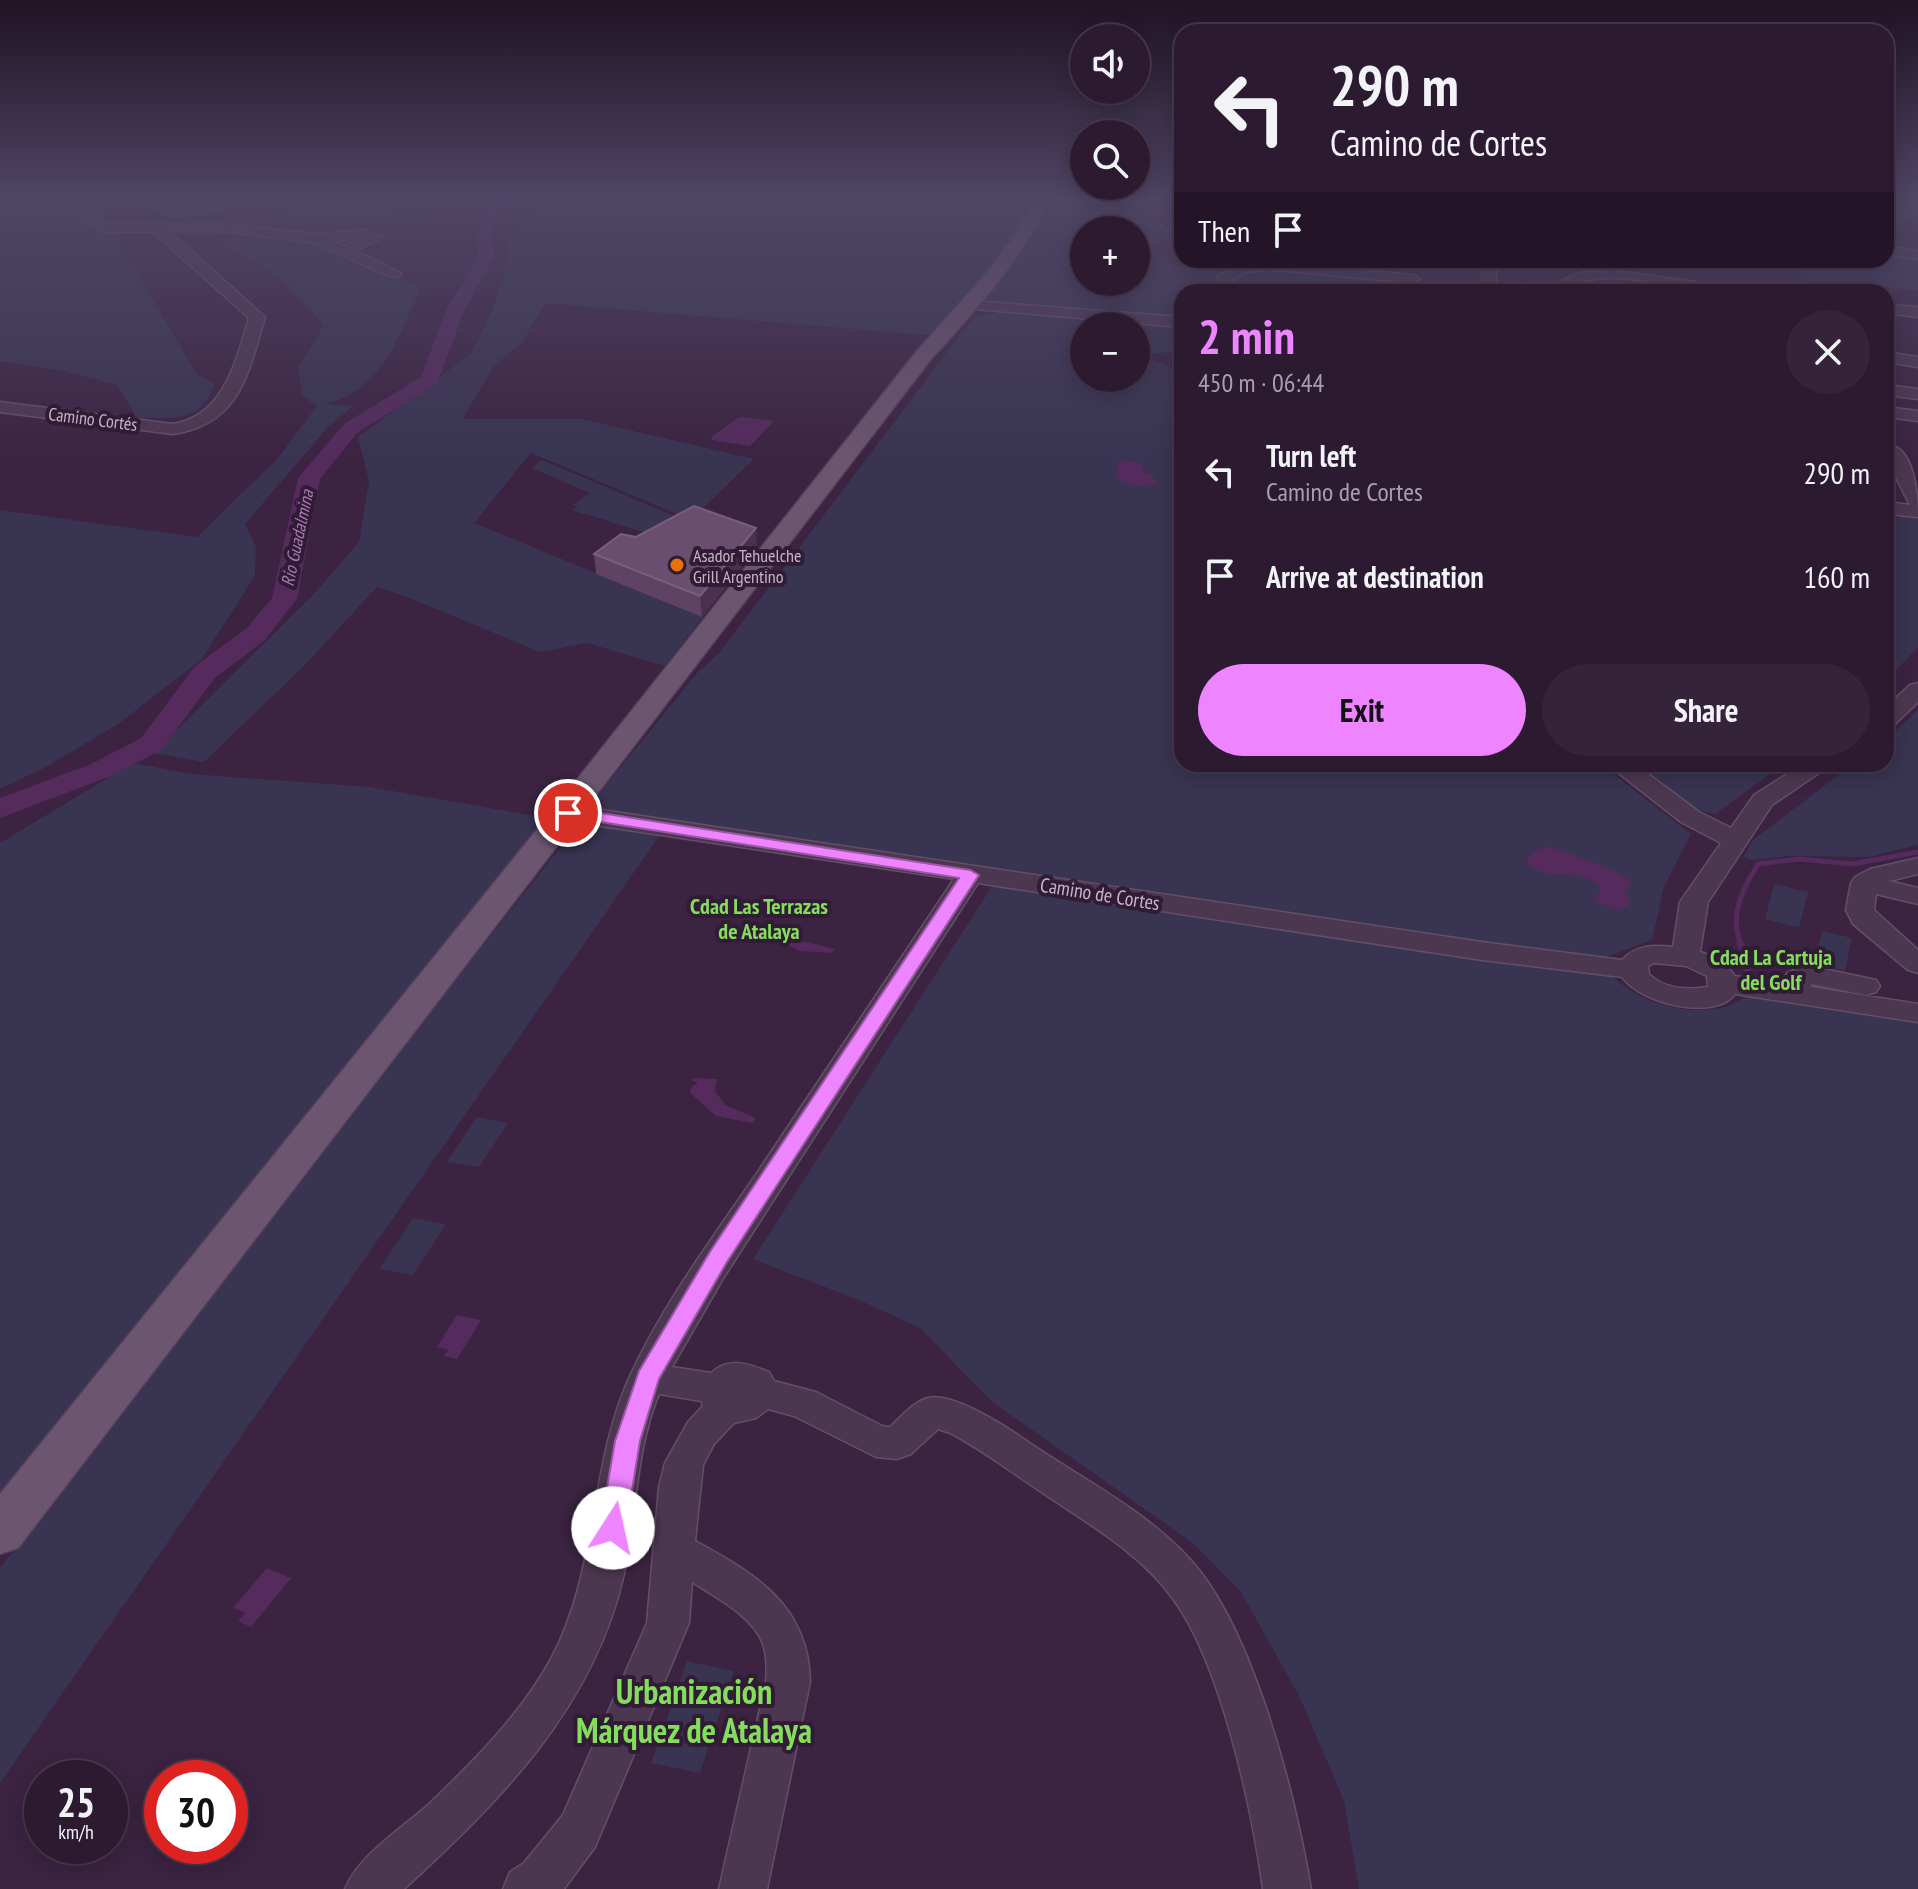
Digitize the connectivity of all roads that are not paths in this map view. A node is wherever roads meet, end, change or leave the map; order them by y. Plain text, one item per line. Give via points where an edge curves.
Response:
1 (222, 286) edge
2 (984, 286) edge
3 (970, 305) junction
4 (1894, 310) edge
5 (1918, 312) edge
6 (1174, 321) edge
7 (1894, 358) edge
8 (1918, 362) edge
9 (1894, 391) edge
10 (1918, 394) edge
11 (0, 407) edge
12 (1894, 413) edge
13 (1918, 416) edge
14 (1894, 466) edge
15 (1902, 509) edge
16 (1918, 690) edge
17 (1894, 712) edge
18 (1630, 772) edge
19 (1807, 772) edge
20 (568, 813) junction
21 (1736, 841) junction
22 (1918, 866) edge
23 (970, 875) junction
24 (1866, 883) junction
25 (1918, 896) edge
26 (1685, 957) junction
27 (1918, 964) edge
28 (1633, 970) junction
29 (1725, 983) junction
30 (1797, 989) junction
31 (1918, 994) edge
32 (1918, 1013) edge
33 (647, 1378) junction
34 (734, 1396) junction
35 (0, 1532) edge
36 (675, 1551) junction
37 (369, 1889) edge
38 (527, 1889) edge
39 (743, 1889) edge
40 (1287, 1889) edge

1 - 11 street, Camino Cortés via 257,317 233,389 221,405 187,428
2 - 3 main road
3 - 6 street
3 - 20 main road via 924,355
4 - 5 street
7 - 8 street
9 - 10 street
12 - 13 street
14 - 15 street
16 - 17 street
18 - 21 street via 1690,817
19 - 21 street via 1763,800
20 - 23 street, Camino de Cortes
20 - 35 main road
21 - 26 street via 1694,902
22 - 24 street
23 - 28 street, Camino de Cortes
23 - 33 street via 719,1256
24 - 25 street
24 - 27 street via 1863,918
26 - 28 street via 1640,957
26 - 29 street via 1721,973
28 - 29 street via 1653,990 1693,999 1711,998
29 - 30 street
30 - 31 street via 1800,976 1811,974
30 - 32 street
33 - 34 street
33 - 37 street via 628,1441 594,1611 562,1682 488,1780
34 - 36 street via 701,1433 684,1463
34 - 40 street via 803,1403 876,1441 897,1443 932,1412 945,1415 1000,1444 1138,1535 1186,1582 1210,1619 1279,1832
36 - 38 street via 668,1623 579,1831 541,1880
36 - 39 street via 746,1597 777,1626 787,1652 788,1682

